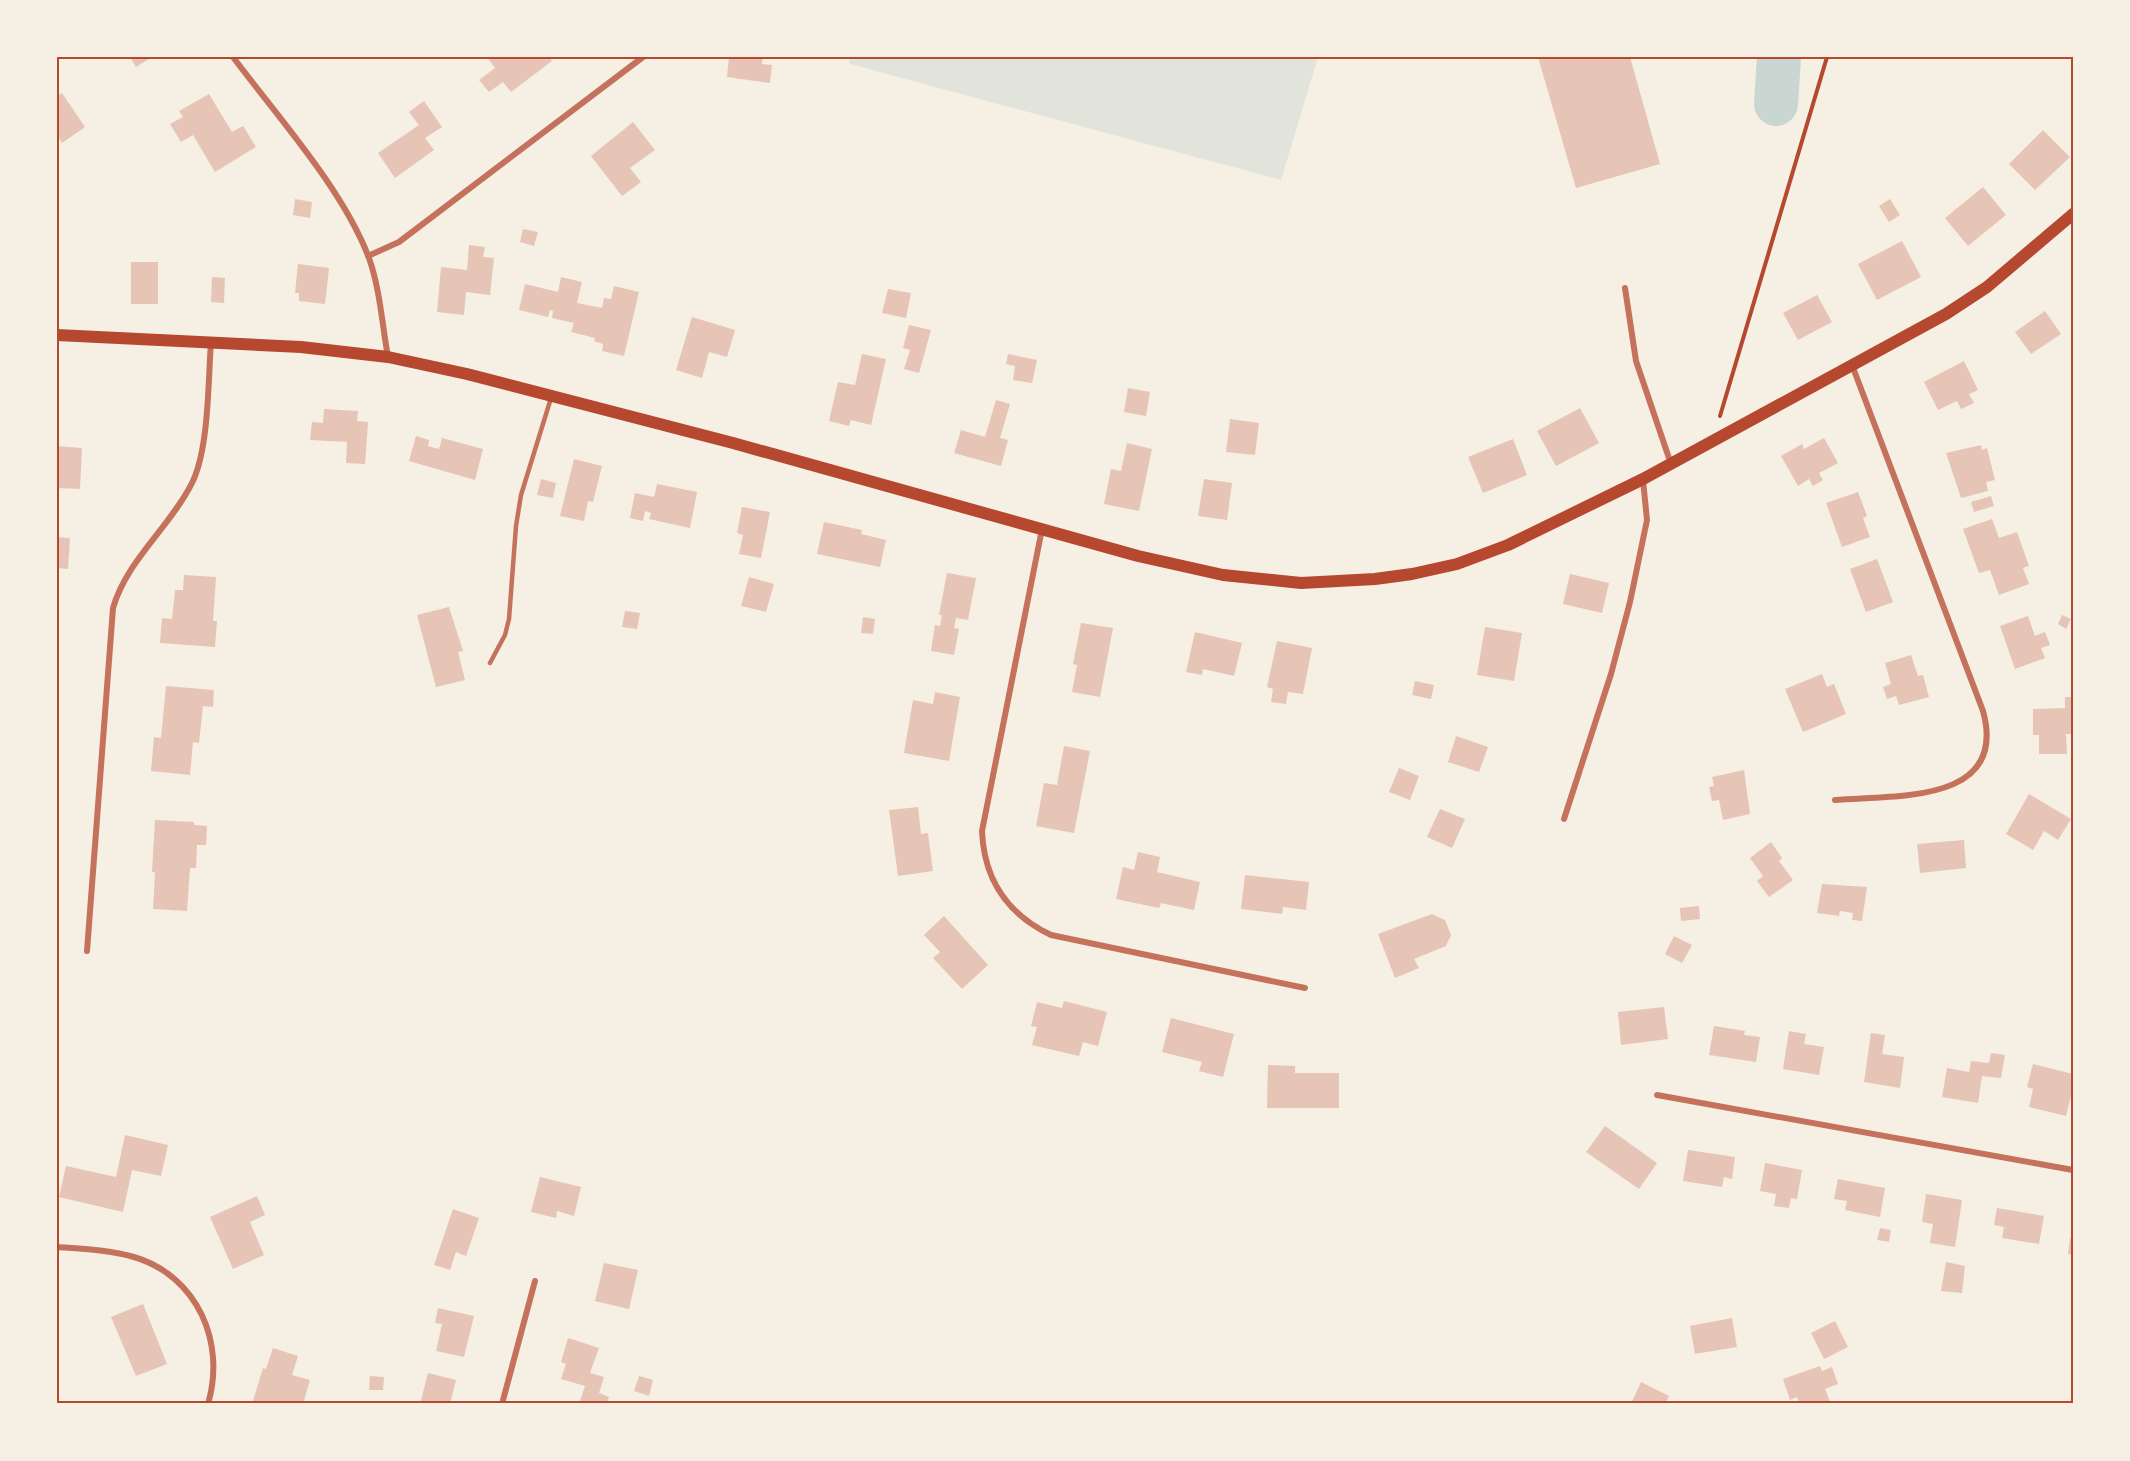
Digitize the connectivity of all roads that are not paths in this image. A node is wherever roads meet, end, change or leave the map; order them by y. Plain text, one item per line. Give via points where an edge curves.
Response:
1 (233, 57) edge
2 (643, 57) edge
3 (2073, 214) edge
4 (368, 256) junction
5 (1625, 288) dead end
6 (57, 335) edge
7 (211, 342) junction
8 (388, 357) junction
9 (1852, 366) junction
10 (552, 395) junction
11 (1671, 464) junction
12 (1643, 479) junction
13 (1042, 528) junction
14 (490, 663) dead end
15 (1835, 800) dead end
16 (1564, 819) dead end
17 (87, 951) dead end
18 (1305, 988) dead end
19 (1657, 1095) dead end
20 (2073, 1170) edge
21 (57, 1247) edge
22 (535, 1281) dead end
23 (208, 1404) edge
24 (502, 1404) edge

1 - 4 street via 328,185
2 - 4 street via 399,242
3 - 9 main road via 1978,292
4 - 8 street
5 - 11 street via 1636,361
6 - 7 main road
7 - 8 main road
7 - 17 street via 201,455 195,477 125,579 113,608
8 - 10 main road
9 - 11 main road
9 - 15 street via 1983,711 1986,739 1982,757 1971,772 1948,788 1930,793
10 - 13 main road
10 - 14 lane via 521,495 509,619
11 - 12 main road
12 - 13 main road via 1543,529 1466,561 1412,574 1332,583 1274,582 1223,575
12 - 16 street via 1647,519 1630,602 1605,697
13 - 18 street via 982,831 986,864 1000,894 1022,919 1051,935
19 - 20 street
21 - 23 street via 136,1257 179,1283 199,1307 211,1336 215,1373
22 - 24 street

